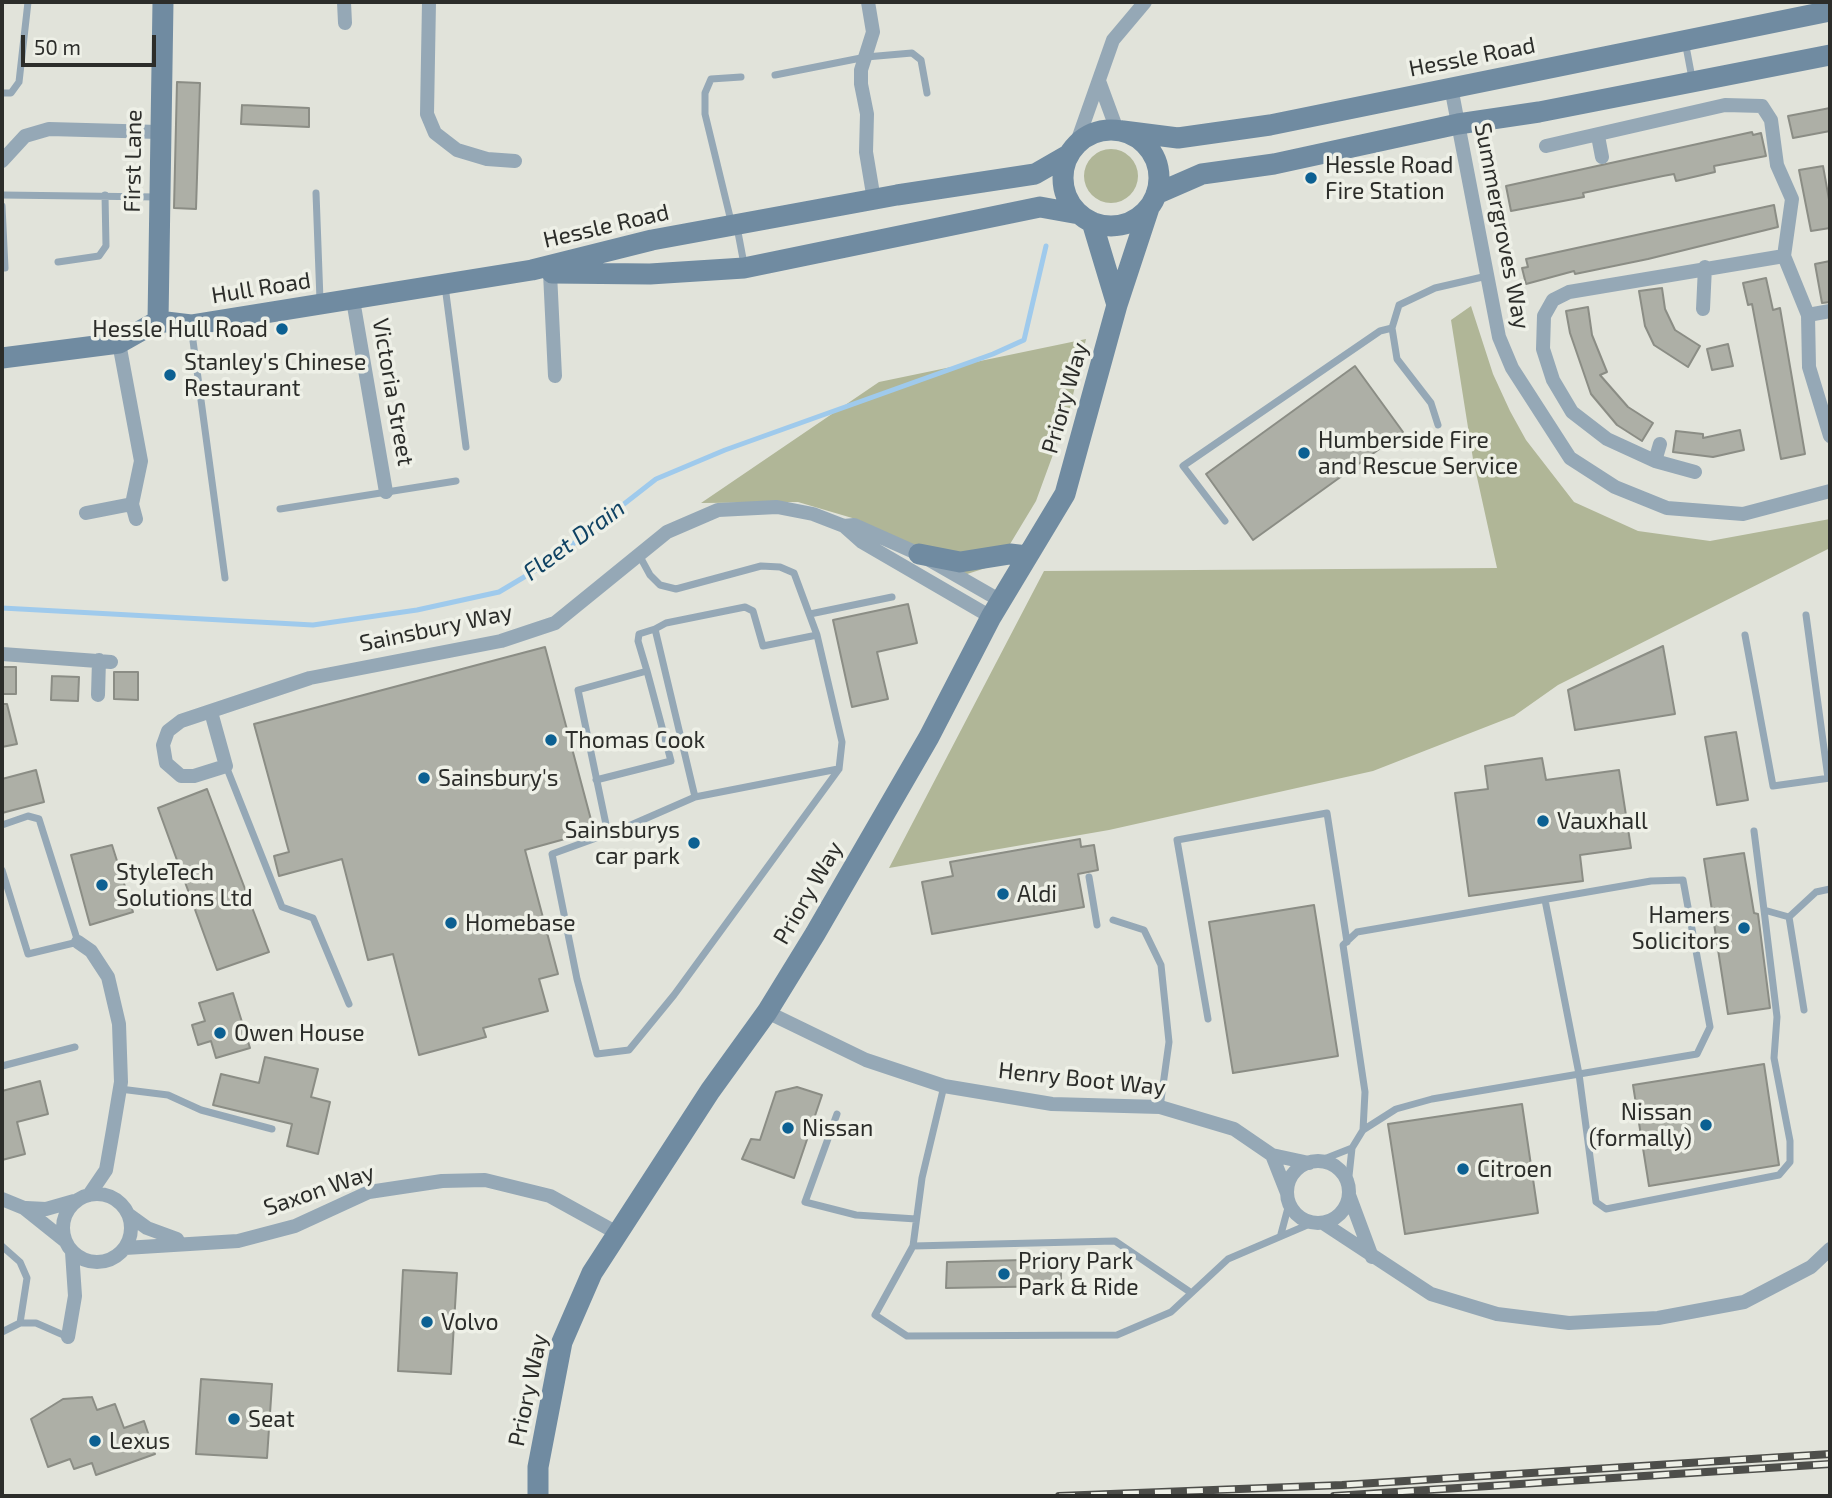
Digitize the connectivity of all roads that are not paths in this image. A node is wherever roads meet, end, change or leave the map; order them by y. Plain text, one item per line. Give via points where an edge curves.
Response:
1 (27, 2) edge
2 (163, 2) edge
3 (344, 2) edge
4 (429, 2) edge
5 (868, 2) edge
6 (1145, 2) edge
7 (1830, 11) edge
8 (345, 23) dead end
9 (1685, 41) junction
10 (1830, 55) edge
11 (866, 57) junction
12 (775, 75) dead end
13 (741, 77) dead end
14 (1099, 81) junction
15 (1693, 82) junction
16 (1451, 87) junction
17 (2, 93) edge
18 (927, 93) dead end
19 (1458, 124) junction
20 (1120, 130) junction
21 (159, 132) junction
22 (1598, 136) junction
23 (1546, 146) dead end
24 (1073, 149) junction
25 (1601, 158) dead end
26 (2, 161) edge
27 (515, 161) dead end
28 (316, 193) dead end
29 (2, 195) edge
30 (105, 195) junction
31 (159, 197) junction
32 (874, 200) junction
33 (1152, 201) junction
34 (2, 206) edge
35 (1085, 218) junction
36 (735, 225) junction
37 (1784, 256) junction
38 (58, 262) dead end
39 (1705, 267) junction
40 (2, 268) edge
41 (744, 268) junction
42 (541, 272) junction
43 (1487, 276) junction
44 (444, 285) junction
45 (354, 300) junction
46 (1117, 305) junction
47 (320, 306) junction
48 (1703, 309) dead end
49 (1830, 311) edge
50 (1808, 315) junction
51 (158, 321) junction
52 (191, 326) junction
53 (1392, 328) junction
54 (119, 343) junction
55 (2, 358) edge
56 (555, 376) dead end
57 (1438, 425) dead end
58 (1830, 436) edge
59 (1660, 444) dead end
60 (466, 447) dead end
61 (1655, 461) junction
62 (1695, 472) dead end
63 (456, 481) dead end
64 (1830, 491) edge
65 (386, 492) junction
66 (132, 504) junction
67 (280, 509) dead end
68 (86, 513) dead end
69 (136, 519) dead end
70 (1225, 521) dead end
71 (844, 526) junction
72 (638, 553) junction
73 (919, 554) junction
74 (1027, 556) junction
75 (225, 578) dead end
76 (892, 597) dead end
77 (996, 609) junction
78 (810, 614) junction
79 (1806, 615) dead end
80 (655, 629) junction
81 (817, 635) junction
82 (1745, 635) dead end
83 (2, 654) edge
84 (647, 671) junction
85 (98, 695) dead end
86 (211, 712) junction
87 (226, 766) junction
88 (839, 769) junction
89 (1829, 778) edge
90 (596, 780) junction
91 (695, 797) junction
92 (2, 825) edge
93 (1754, 831) dead end
94 (608, 834) junction
95 (2, 870) edge
96 (1089, 877) dead end
97 (1830, 889) edge
98 (1545, 900) junction
99 (1764, 910) junction
100 (1789, 917) junction
101 (1113, 920) dead end
102 (1097, 925) dead end
103 (78, 942) junction
104 (1347, 942) junction
105 (349, 1004) dead end
106 (1804, 1010) dead end
107 (767, 1012) junction
108 (1208, 1019) dead end
109 (75, 1047) dead end
110 (2, 1066) edge
111 (1579, 1074) junction
112 (944, 1086) junction
113 (120, 1090) junction
114 (1160, 1107) junction
115 (837, 1114) dead end
116 (272, 1129) dead end
117 (1363, 1130) junction
118 (1352, 1148) junction
119 (1272, 1155) junction
120 (1314, 1162) junction
121 (106, 1170) junction
122 (1349, 1190) junction
123 (83, 1197) junction
124 (114, 1198) junction
125 (2, 1199) edge
126 (1288, 1199) junction
127 (24, 1208) junction
128 (129, 1215) junction
129 (916, 1219) junction
130 (1317, 1223) junction
131 (617, 1233) junction
132 (1281, 1234) junction
133 (192, 1243) junction
134 (2, 1246) edge
135 (69, 1246) junction
136 (913, 1246) junction
137 (125, 1248) junction
138 (1830, 1249) edge
139 (1372, 1257) junction
140 (97, 1263) junction
141 (1189, 1292) junction
142 (75, 1296) junction
143 (20, 1322) junction
144 (2, 1332) edge
145 (68, 1337) joint
146 (538, 1496) edge

1 - 17 lane via 19,82 11,93
2 - 21 street, First Lane
3 - 8 street
4 - 27 street via 427,114 435,134 457,150
5 - 11 street via 873,32
6 - 14 street via 1113,40
7 - 9 street, Hessle Road
9 - 15 lane
9 - 16 street, Hessle Road
10 - 15 street
11 - 12 lane
11 - 18 lane via 912,53 922,60
11 - 32 street via 861,84
13 - 36 lane via 711,79 705,93 705,114
14 - 20 street
14 - 24 street
15 - 19 street
16 - 19 street, Summergroves Way
16 - 20 street, Hessle Road via 1270,125 1178,138
19 - 33 street via 1274,164 1202,174
19 - 43 street, Summergroves Way
20 - 24 street via 1102,130
20 - 33 street via 1138,138 1157,163 1159,178
21 - 26 street via 49,129 25,136
21 - 31 street, First Lane
22 - 23 street
22 - 25 street
22 - 37 street via 1725,105 1762,106 1771,120 1777,165 1792,199
24 - 32 street, Hessle Road via 1035,174
24 - 35 street via 1063,171 1063,186 1069,202
28 - 47 lane
29 - 30 lane
30 - 31 lane
30 - 38 lane via 106,246 99,256
31 - 51 street, First Lane
32 - 36 street, Hessle Road
33 - 35 street via 1137,218 1123,224 1107,226
33 - 46 street, Priory Way
34 - 40 lane
35 - 41 street, Hessle Road via 1040,207
35 - 46 street
36 - 41 lane
36 - 42 street, Hessle Road via 652,240
37 - 39 street
37 - 50 street
39 - 48 street
39 - 61 street via 1569,292 1553,300 1542,322 1543,349 1553,380 1572,412 1607,439
41 - 42 street, Hessle Road via 650,274
42 - 44 street, Hull Road
42 - 56 street
43 - 53 lane via 1436,288 1399,305
43 - 64 street, Summergroves Way via 1499,337 1512,368 1570,458 1615,487 1667,508 1743,514
44 - 45 street, Hull Road
44 - 60 lane
45 - 47 street, Hull Road
45 - 65 street, Victoria Street
46 - 74 street, Priory Way via 1065,494
47 - 52 street, Hull Road
49 - 50 street
50 - 58 street via 1809,366
51 - 52 street, Hull Road
51 - 54 street
52 - 75 lane
53 - 57 lane via 1396,359 1431,403
53 - 70 lane via 1380,331 1183,466
54 - 55 street
54 - 66 street via 141,461
59 - 61 street
61 - 62 street
63 - 65 lane
65 - 67 lane
66 - 68 street
66 - 69 street
71 - 72 street, Sainsbury Way via 813,514 777,508 718,510 667,531
71 - 73 street, Sainsbury Way via 860,527
71 - 77 street, Sainsbury Way via 862,542
72 - 78 lane via 660,585 676,589 761,566 780,567 794,573
72 - 86 street, Sainsbury Way via 555,623 500,641 310,678
73 - 74 street via 960,562 1010,554
73 - 77 street, Sainsbury Way
74 - 77 street, Priory Way
76 - 78 lane
77 - 107 street, Priory Way via 929,737
78 - 81 lane
79 - 89 lane
80 - 81 lane via 745,607 754,611 763,646
80 - 84 lane via 639,634
80 - 91 lane
81 - 88 lane via 842,742
82 - 89 lane via 1773,786
83 - 85 street via 105,661
84 - 90 lane via 578,690
84 - 90 lane via 671,761
86 - 87 street
86 - 87 street via 174,725 165,737 164,757 181,776
87 - 105 lane via 282,907 313,918
88 - 91 lane
88 - 94 lane via 629,1050 597,1054 552,854
90 - 94 lane
91 - 94 lane
92 - 103 lane via 28,816 38,819
93 - 99 lane
95 - 103 lane via 28,954
96 - 102 lane
97 - 100 lane via 1815,891
98 - 104 lane via 1357,932
98 - 111 lane
98 - 111 lane via 1651,881 1683,880 1691,919 1710,1027 1697,1054
99 - 100 lane
99 - 111 lane via 1777,1017 1774,1058 1792,1153 1785,1170 1779,1175 1601,1208 1591,1174
100 - 106 lane
101 - 114 lane via 1144,930 1161,965 1169,1042
103 - 113 street via 91,951 108,977 119,1024
104 - 108 lane via 1327,813 1177,840
104 - 117 lane via 1343,945 1365,1092
107 - 112 street, Henry Boot Way via 866,1060
107 - 131 street, Priory Way
109 - 110 lane
111 - 117 lane via 1432,1099 1396,1109
112 - 114 street, Henry Boot Way via 1052,1104
112 - 129 lane
113 - 116 lane via 168,1095 201,1111
113 - 121 street
114 - 119 street, Henry Boot Way via 1234,1129
115 - 129 lane via 805,1202 856,1215
117 - 118 lane
118 - 120 lane
118 - 122 lane
119 - 120 street
119 - 126 street
120 - 122 street via 1338,1168
120 - 126 street via 1293,1174
121 - 123 street
121 - 124 street
122 - 130 street via 1341,1214
122 - 139 street
123 - 124 street
123 - 127 street via 64,1206
123 - 135 street via 65,1216
124 - 128 street
125 - 127 street
126 - 130 street via 1303,1219
126 - 132 lane
127 - 135 street
128 - 133 street, Saxon Way via 147,1228
128 - 137 street via 131,1228
129 - 136 lane
130 - 132 lane
130 - 139 street
131 - 133 street, Saxon Way via 550,1196 485,1180 369,1192 295,1226 238,1241
131 - 146 street, Priory Way via 592,1273 562,1342 538,1467
132 - 141 lane via 1228,1259
133 - 137 street, Saxon Way
134 - 143 lane via 20,1262 27,1278
135 - 140 street via 83,1260
135 - 142 street
136 - 141 lane via 1115,1241
136 - 141 lane via 875,1315 907,1336 1117,1335 1171,1312
137 - 140 street via 109,1261
138 - 139 street via 1811,1267 1744,1302 1658,1318 1570,1323 1497,1314 1431,1294
140 - 142 street via 85,1272
142 - 145 street
143 - 144 lane
143 - 145 lane via 36,1323

